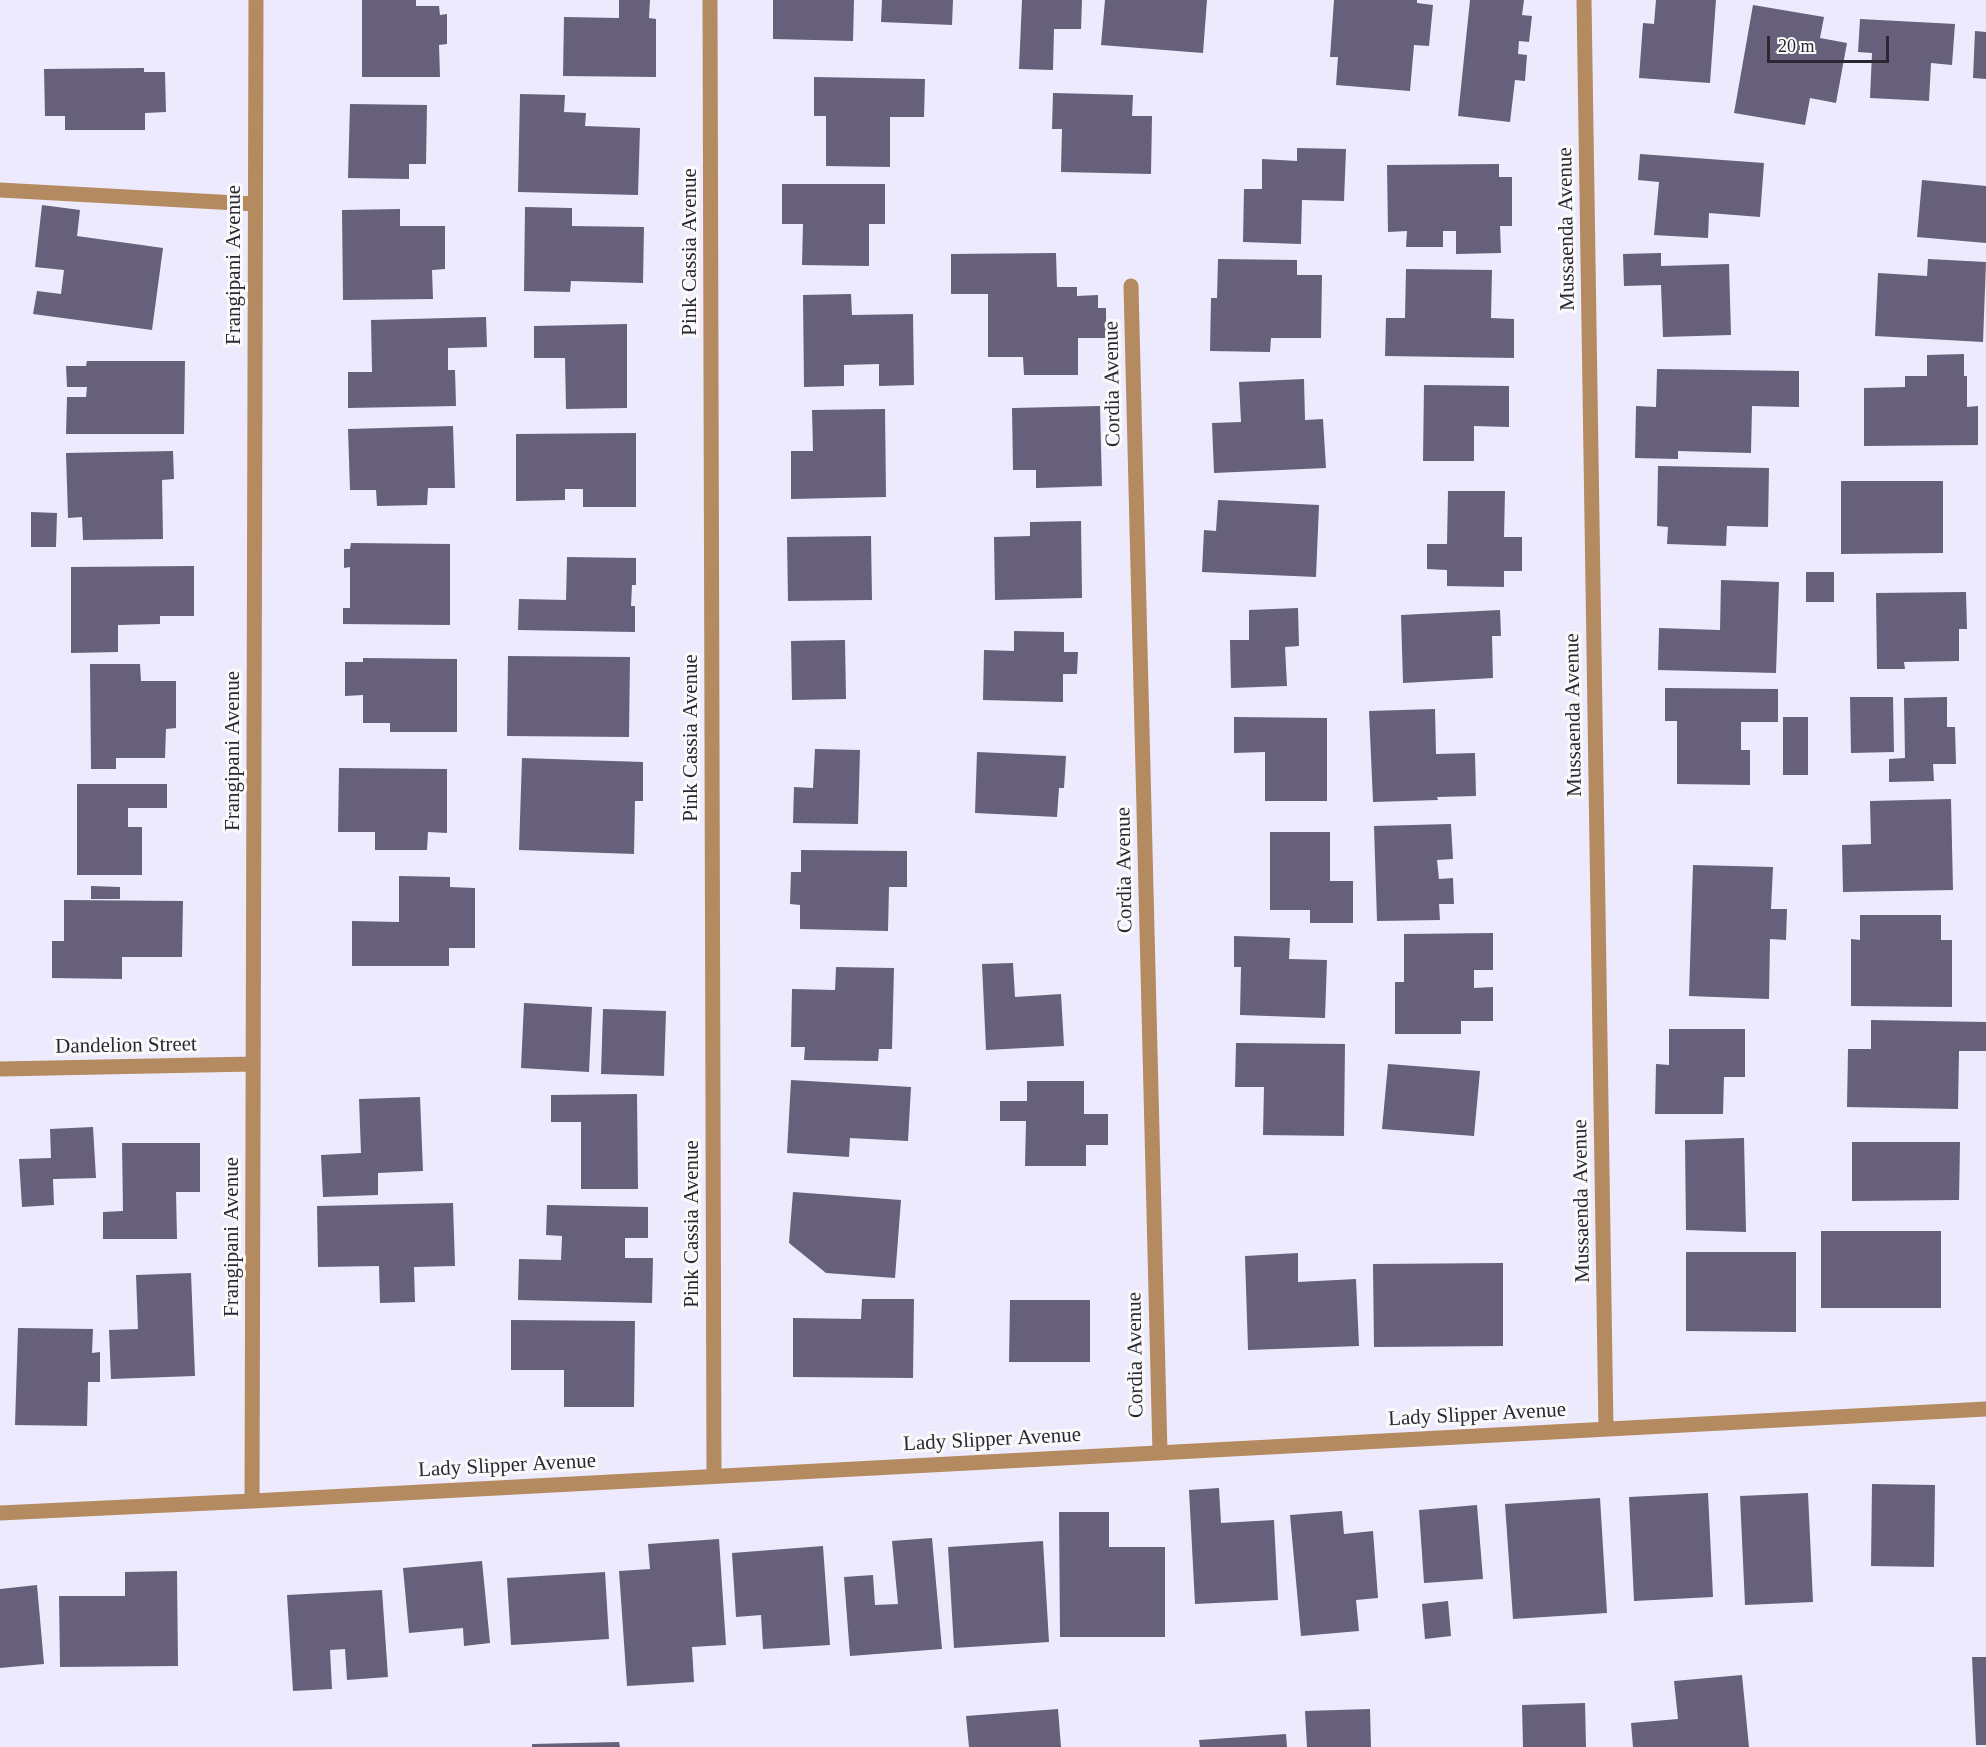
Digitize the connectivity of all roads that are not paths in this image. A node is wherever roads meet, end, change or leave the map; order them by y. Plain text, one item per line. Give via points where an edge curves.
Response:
1 (256, 0) edge
2 (710, 0) edge
3 (1584, 0) edge
4 (0, 190) edge
5 (255, 204) junction
6 (1131, 285) dead end
7 (253, 1065) junction
8 (0, 1069) edge
9 (1986, 1409) edge
10 (1606, 1429) junction
11 (1160, 1453) junction
12 (714, 1476) junction
13 (252, 1501) junction
14 (0, 1513) edge

1 - 5 street, Frangipani Avenue
2 - 12 street, Pink Cassia Avenue
3 - 10 street, Mussaenda Avenue
4 - 5 street
5 - 7 street, Frangipani Avenue
6 - 11 street, Cordia Avenue
7 - 8 street, Dandelion Street
7 - 13 street, Frangipani Avenue
9 - 10 street, Lady Slipper Avenue
10 - 11 street, Lady Slipper Avenue
11 - 12 street, Lady Slipper Avenue
12 - 13 street, Lady Slipper Avenue
13 - 14 street, Lady Slipper Avenue

